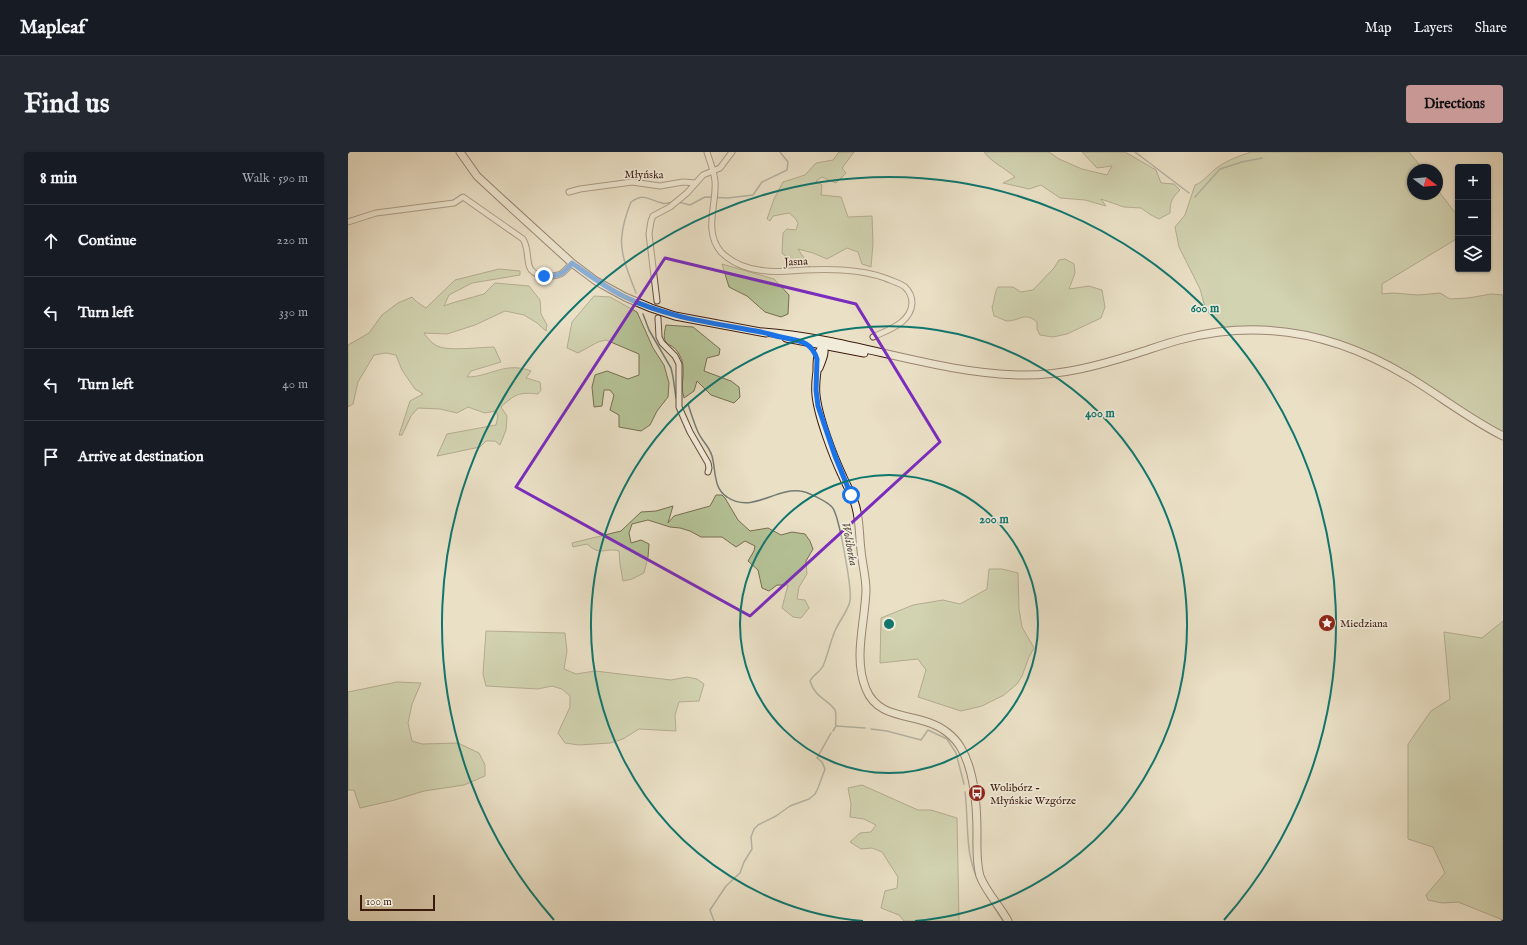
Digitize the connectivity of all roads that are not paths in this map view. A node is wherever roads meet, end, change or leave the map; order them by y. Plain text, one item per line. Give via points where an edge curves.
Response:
1 (460, 152) edge
2 (707, 152) edge
3 (732, 152) edge
4 (714, 171) junction
5 (695, 183) junction
6 (569, 192) dead end
7 (348, 222) edge
8 (572, 263) junction
9 (657, 301) dead end
10 (658, 318) dead end
11 (763, 332) junction
12 (873, 337) dead end
13 (816, 339) junction
14 (805, 342) junction
15 (832, 345) junction
16 (824, 350) junction
17 (817, 359) junction
18 (816, 378) junction
19 (1503, 436) edge
20 (708, 472) dead end
21 (1008, 921) edge

1 - 8 main road via 477,176
2 - 4 street, Jasna
3 - 4 street via 723,166
4 - 5 street via 703,175
4 - 12 street, Jasna via 712,226 716,243 721,251 736,263 768,272 852,271 880,276 905,287 910,294 912,308 898,325
5 - 6 street, Młyńska via 683,182 660,186 632,182
5 - 9 street via 673,204 653,216 650,224
7 - 8 street via 376,213 454,203 463,197 524,239 529,265 537,274 560,275
8 - 11 main road via 596,281 651,308 690,319
10 - 20 street via 659,337 679,364 679,407 708,463
11 - 13 main road
11 - 14 main road
13 - 15 main road
13 - 16 main road
14 - 16 main road
14 - 17 main road via 813,349
15 - 16 main road
15 - 19 main road via 874,355 986,373 1021,375 1049,374 1094,366 1208,333 1246,330 1286,331 1325,339 1370,356 1409,377
16 - 17 main road via 820,350
16 - 18 main road
17 - 18 main road
18 - 21 main road via 816,395 821,415 857,513 866,588 860,658 864,686 871,699 884,710 932,724 945,731 960,747 966,757 973,787 980,875

